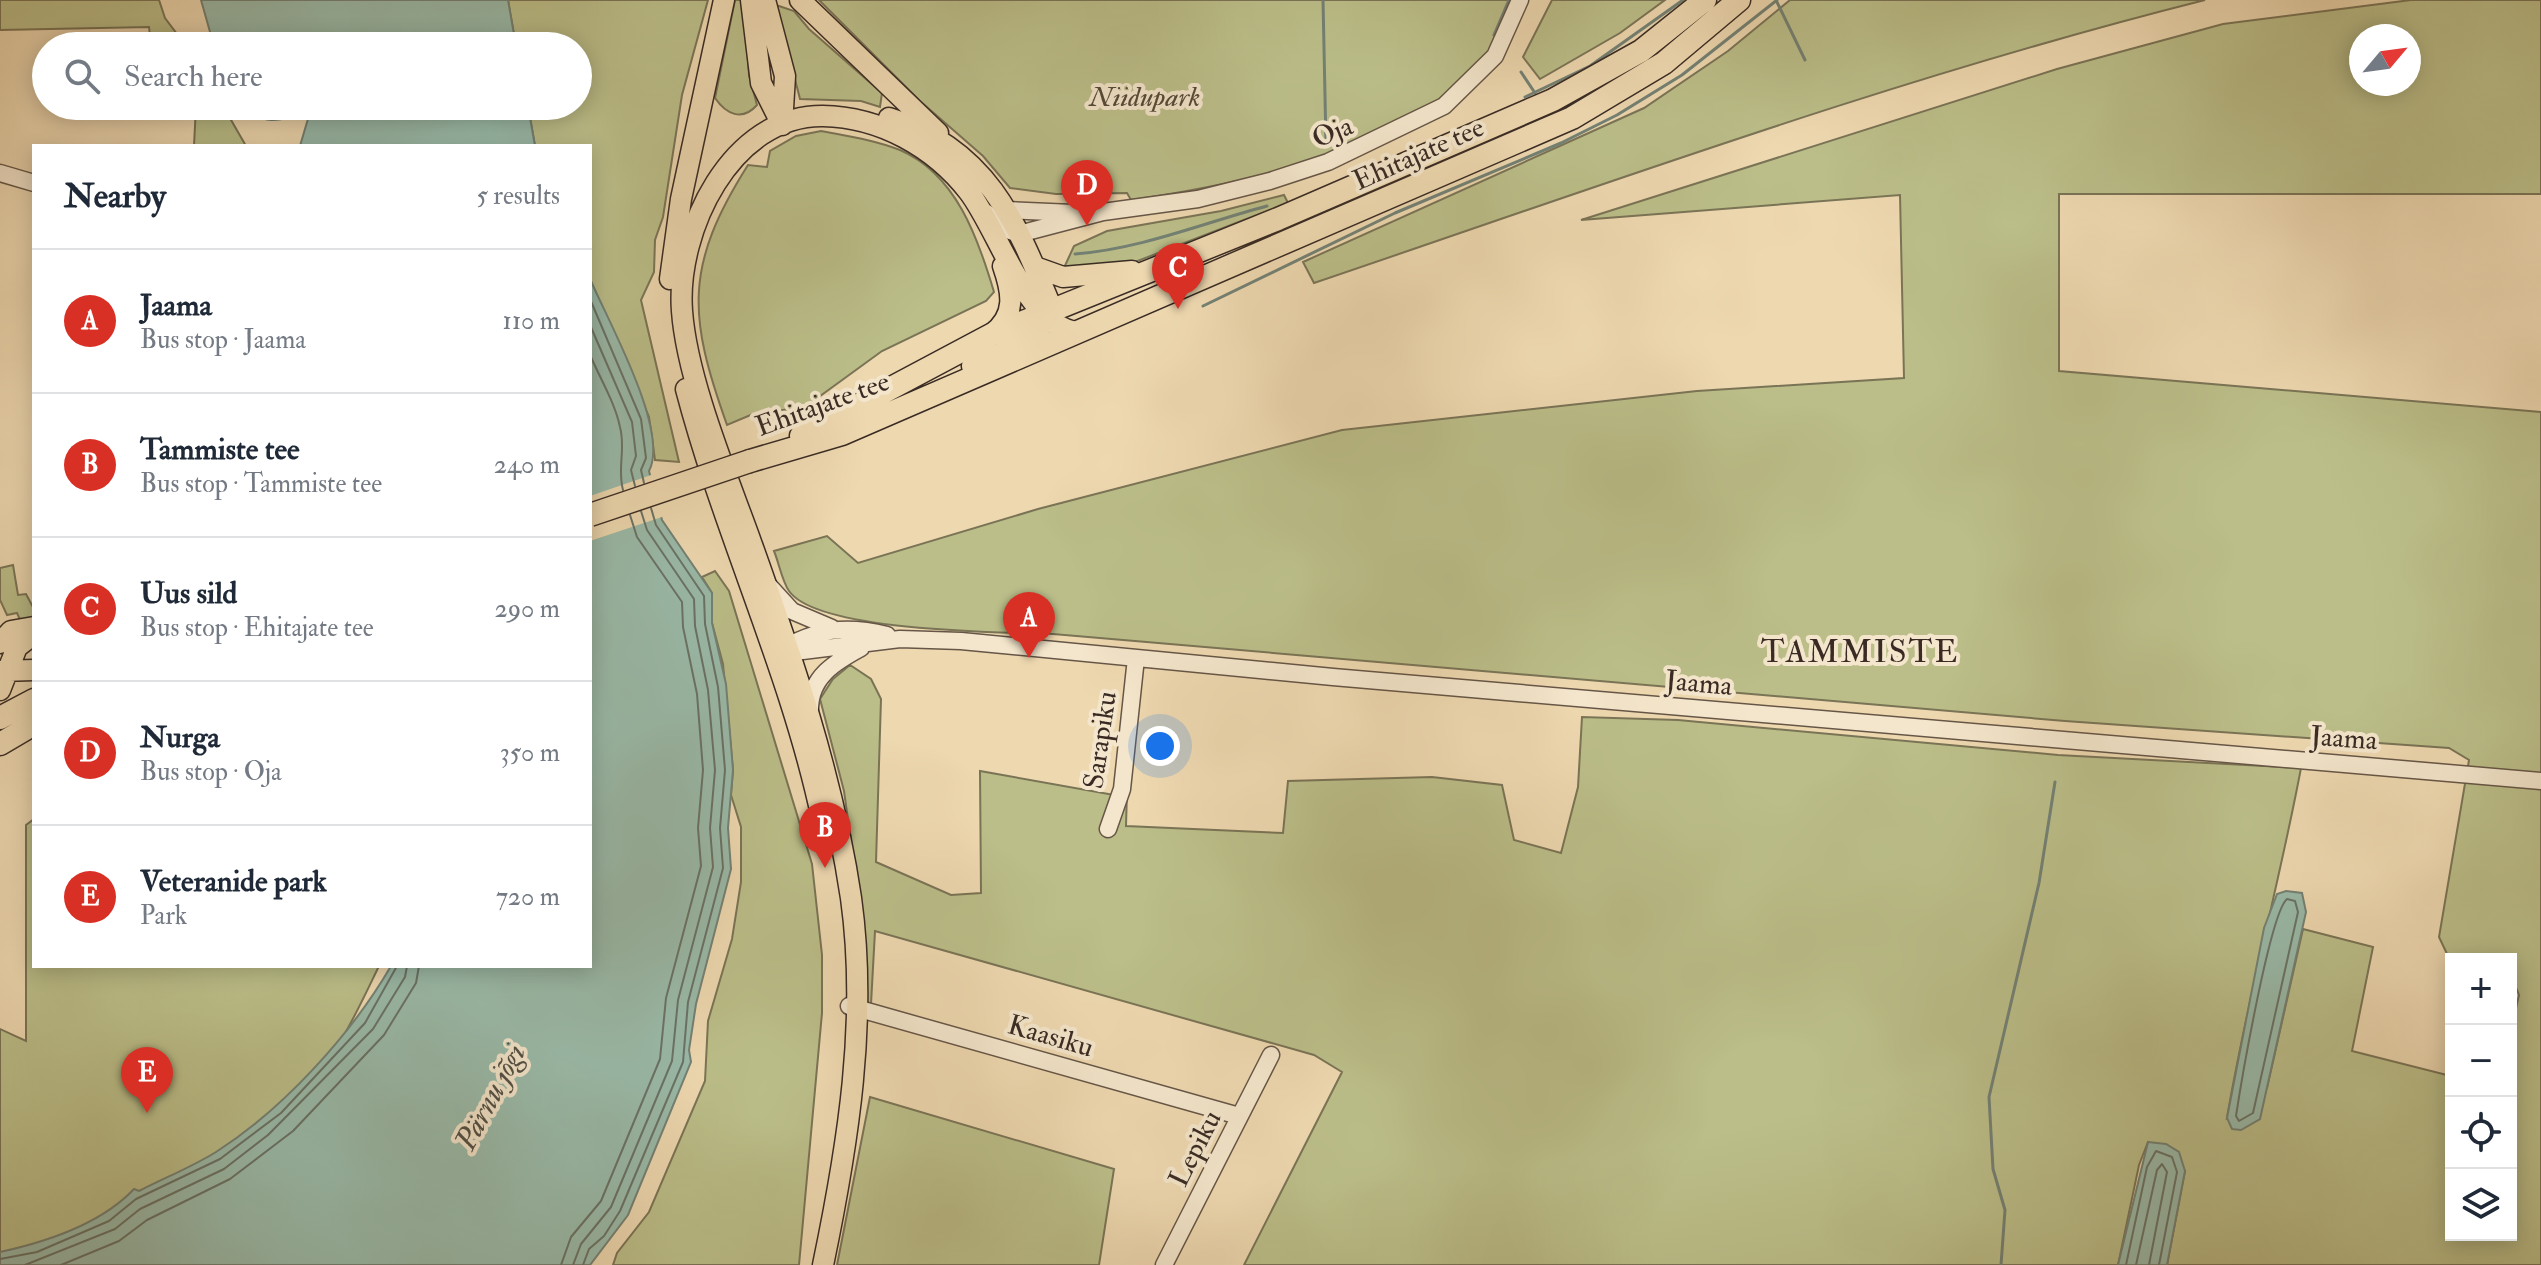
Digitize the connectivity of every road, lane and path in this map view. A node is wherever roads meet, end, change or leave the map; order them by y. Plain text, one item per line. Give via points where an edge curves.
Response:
1 (724, 0) edge
2 (787, 0) edge
3 (800, 0) edge
4 (1520, 0) edge
5 (1705, 0) edge
6 (1739, 0) edge
7 (764, 1) edge
8 (833, 35) junction
9 (781, 119) junction
10 (955, 148) junction
11 (0, 173) edge
12 (32, 182) edge
13 (977, 203) junction
14 (1006, 210) junction
15 (1103, 212) junction
16 (1278, 219) junction
17 (1019, 234) junction
18 (673, 255) junction
19 (1035, 267) junction
20 (1047, 314) junction
21 (1078, 332) junction
22 (991, 335) junction
23 (918, 399) junction
24 (750, 461) junction
25 (592, 514) edge
26 (765, 581) junction
27 (32, 627) edge
28 (834, 628) junction
29 (32, 636) edge
30 (900, 639) junction
31 (873, 642) junction
32 (0, 643) edge
33 (783, 651) junction
34 (1136, 658) junction
35 (32, 671) edge
36 (2, 679) edge
37 (32, 702) edge
38 (32, 723) edge
39 (810, 723) junction
40 (1, 725) edge
41 (2541, 781) edge
42 (1108, 829) dead end
43 (854, 1007) junction
44 (1271, 1055) dead end
45 (1239, 1116) junction
46 (824, 1256) edge
47 (1164, 1265) edge

1 - 18 main road
2 - 8 main road
3 - 8 main road
4 - 15 street, Oja via 1495,56 1475,79 1444,106 1394,133 1270,181 1198,199
5 - 16 highway, Ehitajate tee via 1641,51 1553,100
6 - 21 highway, Ehitajate tee via 1664,63 1572,118
7 - 9 main road via 785,76
7 - 9 main road via 753,22 761,83
8 - 10 main road
9 - 10 main road via 822,107 862,112 908,125
9 - 13 main road via 825,116 892,131 932,155
9 - 18 main road via 747,136 718,165 689,214
9 - 26 main road via 742,151 714,187 693,234 682,284 685,337
10 - 14 main road
11 - 12 street
13 - 17 street via 1004,229
13 - 20 main road
13 - 22 main road via 1012,304 1006,322
14 - 15 street, Oja
14 - 17 main road
15 - 17 street, Oja
16 - 19 main road via 1260,220 1115,275 1058,277
16 - 20 highway, Ehitajate tee
17 - 19 main road
18 - 33 main road via 670,307 707,466
19 - 20 main road
20 - 21 main road via 1063,331
20 - 22 highway, Ehitajate tee
20 - 23 main road via 1010,348 941,380
21 - 23 highway, Ehitajate tee
22 - 24 highway, Ehitajate tee
23 - 24 highway, Ehitajate tee via 842,434
24 - 25 highway, bridge
26 - 28 street, Jaama via 792,611
26 - 33 main road
27 - 32 main road via 11,631
28 - 30 street, Jaama
28 - 33 street
29 - 36 main road via 17,647
30 - 31 street, Jaama
30 - 34 street, Jaama
31 - 33 street, Jaama
31 - 39 street, Jaama via 824,672 811,693
33 - 39 main road
33 - 43 main road via 840,906
34 - 41 street, Jaama
34 - 42 street, Sarapiku via 1122,789
35 - 36 main road
36 - 40 main road
37 - 40 highway
38 - 40 highway
39 - 43 main road via 848,882
43 - 45 street, Kaasiku
43 - 46 main road
44 - 45 street, Lepiku
45 - 47 street, Lepiku

